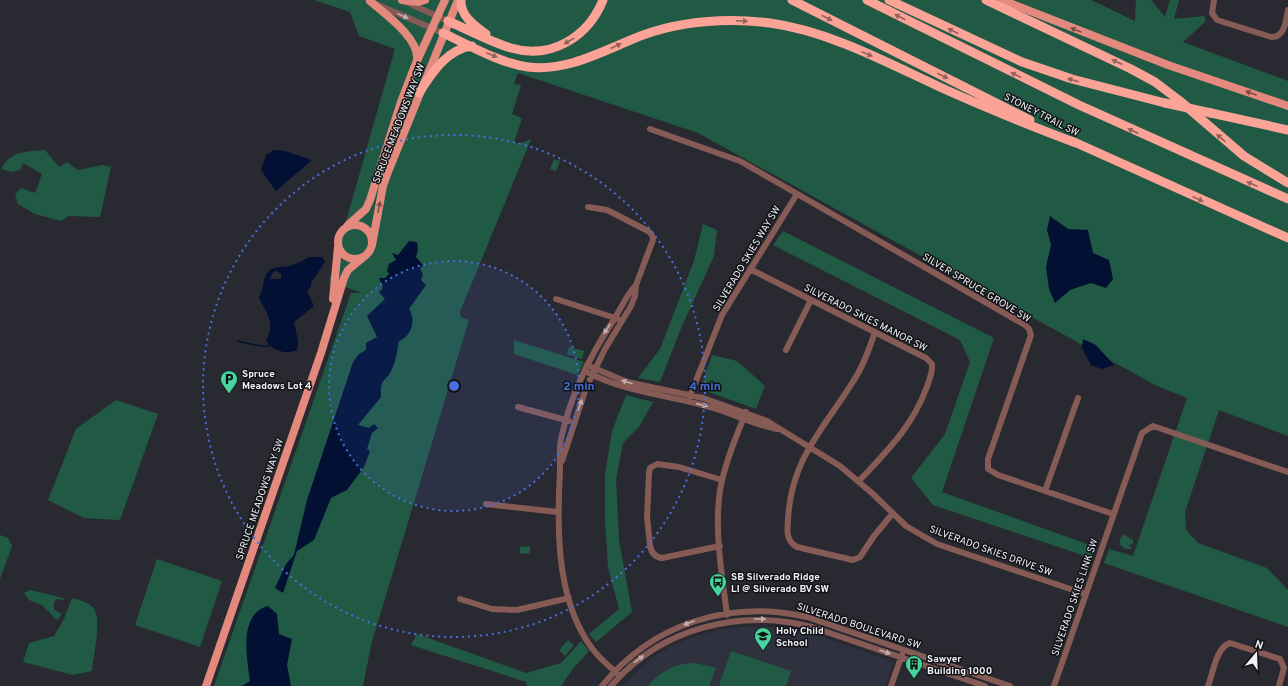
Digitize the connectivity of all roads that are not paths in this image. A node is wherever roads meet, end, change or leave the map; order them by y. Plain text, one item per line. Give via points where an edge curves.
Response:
1 (369, 0) edge
2 (401, 0) edge
3 (425, 0) edge
4 (445, 0) edge
5 (458, 0) edge
6 (461, 0) edge
7 (603, 0) edge
8 (792, 0) edge
9 (867, 0) edge
10 (889, 0) edge
11 (986, 0) edge
12 (1002, 0) edge
13 (1214, 0) edge
14 (1288, 10) edge
15 (438, 16) junction
16 (448, 22) junction
17 (433, 28) junction
18 (444, 33) junction
19 (498, 43) junction
20 (472, 46) junction
21 (416, 63) junction
22 (419, 93) junction
23 (1288, 106) edge
24 (650, 129) dead end
25 (1288, 130) edge
26 (1076, 143) junction
27 (1288, 183) edge
28 (797, 194) junction
29 (1288, 199) edge
30 (588, 207) dead end
31 (348, 226) junction
32 (1288, 238) edge
33 (338, 241) junction
34 (372, 245) junction
35 (366, 255) junction
36 (750, 269) junction
37 (636, 285) junction
38 (556, 299) dead end
39 (811, 300) junction
40 (615, 318) junction
41 (331, 320) junction
42 (623, 320) junction
43 (875, 332) junction
44 (786, 350) dead end
45 (586, 368) junction
46 (594, 372) junction
47 (689, 398) junction
48 (1078, 398) dead end
49 (518, 406) dead end
50 (744, 415) junction
51 (566, 420) junction
52 (575, 422) junction
53 (809, 446) junction
54 (560, 468) junction
55 (1288, 472) edge
56 (722, 480) junction
57 (858, 481) junction
58 (1045, 491) junction
59 (486, 504) dead end
60 (558, 512) junction
61 (893, 513) junction
62 (1113, 514) junction
63 (720, 546) junction
64 (1085, 594) junction
65 (569, 598) junction
66 (460, 599) dead end
67 (727, 613) junction
68 (728, 621) junction
69 (904, 649) junction
70 (901, 657) junction
71 (963, 670) junction
72 (615, 671) junction
73 (620, 676) junction
74 (960, 678) junction
75 (206, 686) edge
76 (602, 686) edge
77 (611, 686) edge
78 (891, 686) edge
79 (985, 686) edge
80 (1010, 686) edge
81 (1054, 686) edge
82 (1208, 686) edge
83 (1279, 686) edge

1 -> 17 street
1 - 21 main road via 413,42 417,52
2 - 3 main road
2 - 15 street
4 - 15 main road, SPRUCE MEADOWS WAY SW
5 - 16 main road, SPRUCE MEADOWS WAY SW
6 - 19 highway via 461,8 467,17
7 -> 19 highway via 597,14 584,31 554,48 521,50
8 -> 26 highway, STONEY TRAIL SW
29 -> 9 highway via 1072,102
25 -> 10 highway, bridge via 1072,79 1022,62
27 -> 11 highway via 1244,156 1155,82
23 -> 12 main road via 1154,60
13 - 14 street via 1212,13 1217,20 1270,37 1276,37 1281,33
15 - 16 street
15 - 17 main road, SPRUCE MEADOWS WAY SW
16 - 18 main road, SPRUCE MEADOWS WAY SW
16 - 19 highway
17 - 18 street
17 - 21 main road, SPRUCE MEADOWS WAY SW
18 - 20 highway
18 - 22 main road, SPRUCE MEADOWS WAY SW
20 - 22 highway via 462,47 451,54
20 -> 26 highway via 526,67 543,68 577,61 644,35 681,25 737,21 770,23 826,38 884,61 990,110
21 - 31 main road, SPRUCE MEADOWS WAY SW via 394,122 370,200 366,209
34 -> 22 main road, SPRUCE MEADOWS WAY SW via 383,186
24 - 28 street via 740,160
26 -> 32 highway, STONEY TRAIL SW
28 - 36 street, SILVERADO SKIES WAY SW
28 - 58 street, SILVER SPRUCE GROVE SW via 1029,328 1030,339 987,464 988,469 993,472
30 - 37 street via 610,212 652,235 652,244
31 - 33 main road
31 - 34 main road via 362,226 367,229 373,239
33 - 35 main road via 341,252 350,258 361,258
33 - 41 main road, SPRUCE MEADOWS WAY SW
34 - 35 main road
35 - 41 main road, SPRUCE MEADOWS WAY SW via 348,270
36 - 39 street, SILVERADO SKIES MANOR SW
36 - 47 street, SILVERADO SKIES WAY SW via 722,315
37 - 40 street via 628,293
37 - 42 street via 635,296
38 - 40 street
39 - 43 street, SILVERADO SKIES MANOR SW
39 - 44 street
40 - 42 street
40 -> 45 street
41 - 75 main road, SPRUCE MEADOWS WAY SW
42 - 46 street
43 - 53 street via 855,380
43 - 57 street, SILVERADO SKIES MANOR SW via 926,358 932,368 922,399 908,426 888,452
45 - 46 street, SILVERADO SKIES DRIVE SW
45 - 51 street
46 - 47 street, SILVERADO SKIES DRIVE SW via 631,390
52 -> 46 street
47 - 50 street, SILVERADO SKIES DRIVE SW
48 - 58 street
49 - 51 street
50 - 53 street, SILVERADO SKIES DRIVE SW via 767,420
50 - 56 street
51 - 52 street
51 - 54 street via 561,441
52 - 54 street
53 - 57 street, SILVERADO SKIES DRIVE SW
53 - 61 street via 790,496 787,522 790,543 849,560 857,559
54 - 60 street
55 - 62 street, SILVERADO SKIES LINK SW via 1154,426 1142,433
56 - 63 street via 718,518
56 - 63 street via 691,470 657,464 650,468 649,473 647,517 651,551 655,556 662,558
57 - 61 street, SILVERADO SKIES DRIVE SW
58 - 62 street, SILVER SPRUCE GROVE SW
59 - 60 street
60 - 65 street via 561,560
61 - 64 street, SILVERADO SKIES DRIVE SW via 906,526 933,542
62 - 64 street, SILVERADO SKIES LINK SW
63 - 67 street
64 - 81 street, SILVERADO SKIES LINK SW
65 - 66 street via 517,610 492,609
65 - 72 street via 577,624 586,641
67 - 68 street
67 - 69 street, SILVERADO BOULEVARD SW via 757,611 798,615
67 -> 72 street, SILVERADO BOULEVARD SW via 694,621 663,634 631,655
68 -> 70 street, SILVERADO BOULEVARD SW via 760,619 798,623
73 -> 68 street, SILVERADO BOULEVARD SW via 635,662 677,636
69 - 70 street
69 - 71 street, SILVERADO BOULEVARD SW
70 - 74 street, SILVERADO BOULEVARD SW
70 - 78 street
71 - 74 street
71 - 80 street, SILVERADO BOULEVARD SW
72 - 73 street
72 - 76 street, SILVERADO BOULEVARD SW
73 - 77 street, SILVERADO BOULEVARD SW
74 - 79 street, SILVERADO BOULEVARD SW
82 - 83 street via 1221,650 1225,644 1230,643 1282,661 1284,668

